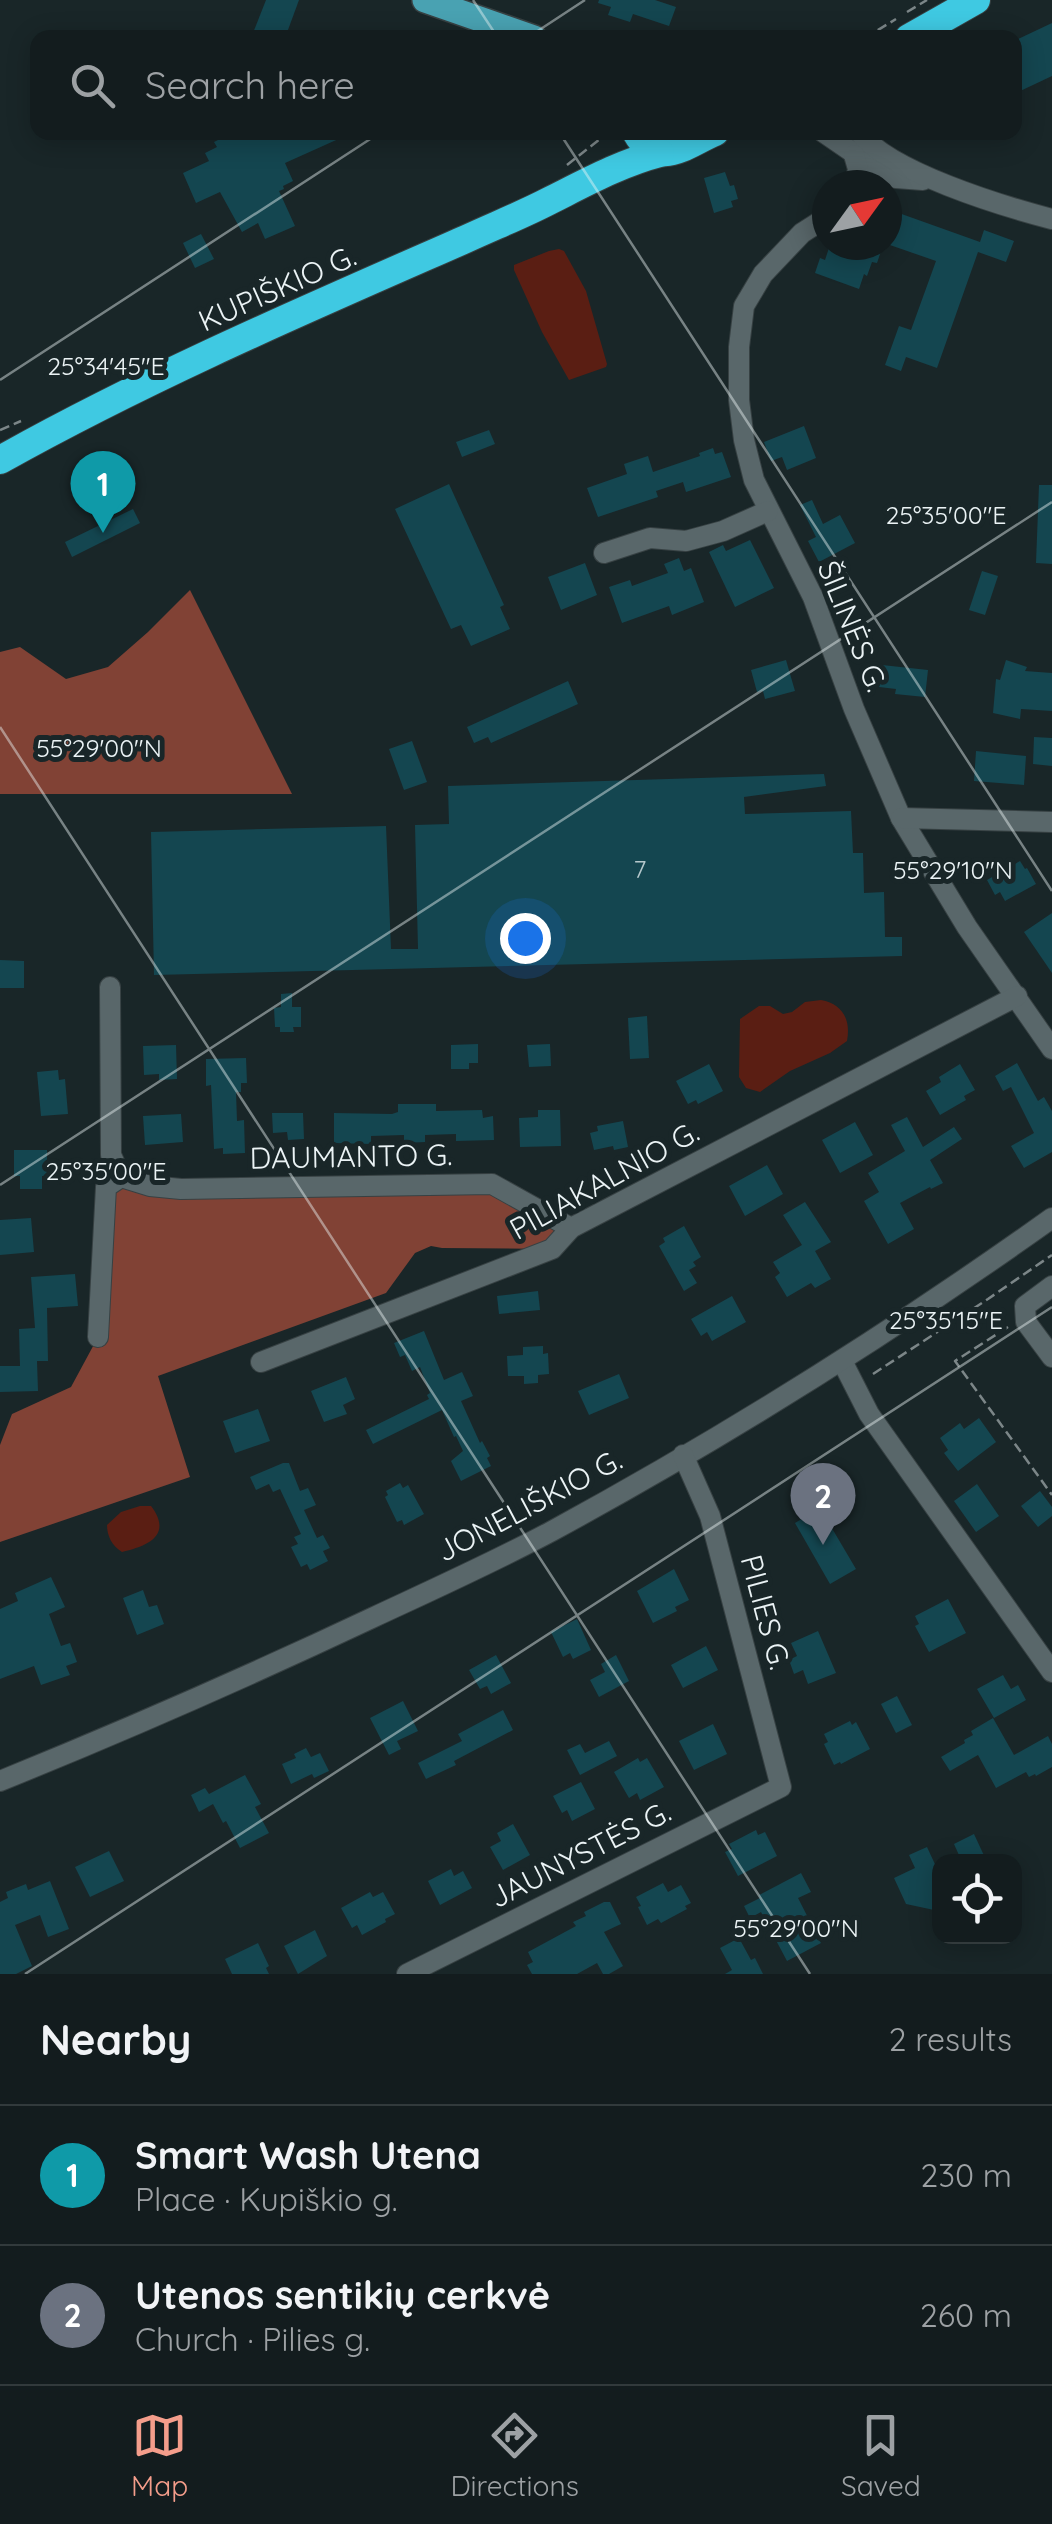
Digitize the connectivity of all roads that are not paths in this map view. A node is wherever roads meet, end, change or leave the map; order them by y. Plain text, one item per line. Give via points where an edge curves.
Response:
1 (425, 0) edge
2 (976, 0) edge
3 (511, 30) edge
4 (923, 30) edge
5 (625, 140) edge
6 (640, 140) edge
7 (698, 140) edge
8 (834, 140) edge
9 (868, 140) edge
10 (660, 153) junction
11 (854, 155) junction
12 (858, 170) edge
13 (873, 170) edge
14 (902, 181) edge
15 (934, 181) junction
16 (584, 182) junction
17 (1052, 219) edge
18 (812, 227) edge
19 (0, 460) edge
20 (768, 511) junction
21 (604, 552) dead end
22 (901, 818) junction
23 (1052, 822) edge
24 (110, 987) dead end
25 (1017, 996) junction
26 (1052, 1049) edge
27 (121, 1178) junction
28 (1052, 1218) edge
29 (572, 1228) junction
30 (1052, 1286) edge
31 (98, 1337) dead end
32 (1052, 1356) edge
33 (261, 1362) dead end
34 (842, 1362) junction
35 (683, 1455) junction
36 (1052, 1672) edge
37 (0, 1782) edge
38 (781, 1787) joint
39 (407, 1974) edge

1 - 3 main road
2 - 4 highway
5 - 16 highway, KUPIŠKIO G.
6 - 10 highway
7 - 10 highway, KUPIŠKIO G.
8 - 11 street
9 - 15 street
10 - 16 highway, KUPIŠKIO G.
11 - 12 street
11 - 13 street
14 - 15 street
15 - 17 street
16 - 19 highway, KUPIŠKIO G. via 218,350
18 - 20 street, ŠILINĖS G. via 763,274 744,306 739,400 754,480
20 - 21 street via 686,541 650,538
20 - 22 street, ŠILINĖS G. via 813,597
22 - 23 street
22 - 25 street, ŠILINĖS G.
24 - 27 street via 111,1155
25 - 26 street, ŠILINĖS G.
25 - 29 street, PILIAKALNIO G.
27 - 29 street, DAUMANTO G. via 182,1189 492,1184
27 - 31 street via 106,1186
28 - 34 street, JONELIŠKIO G.
29 - 33 street, PILIAKALNIO G. via 552,1249
30 - 32 street via 1024,1306 1026,1322
34 - 35 street, JONELIŠKIO G.
34 - 36 street via 869,1414
35 - 37 street, JONELIŠKIO G. via 550,1532 418,1596
35 - 38 street, PILIES G. via 710,1516
38 - 39 street, JAUNYSTĖS G.

